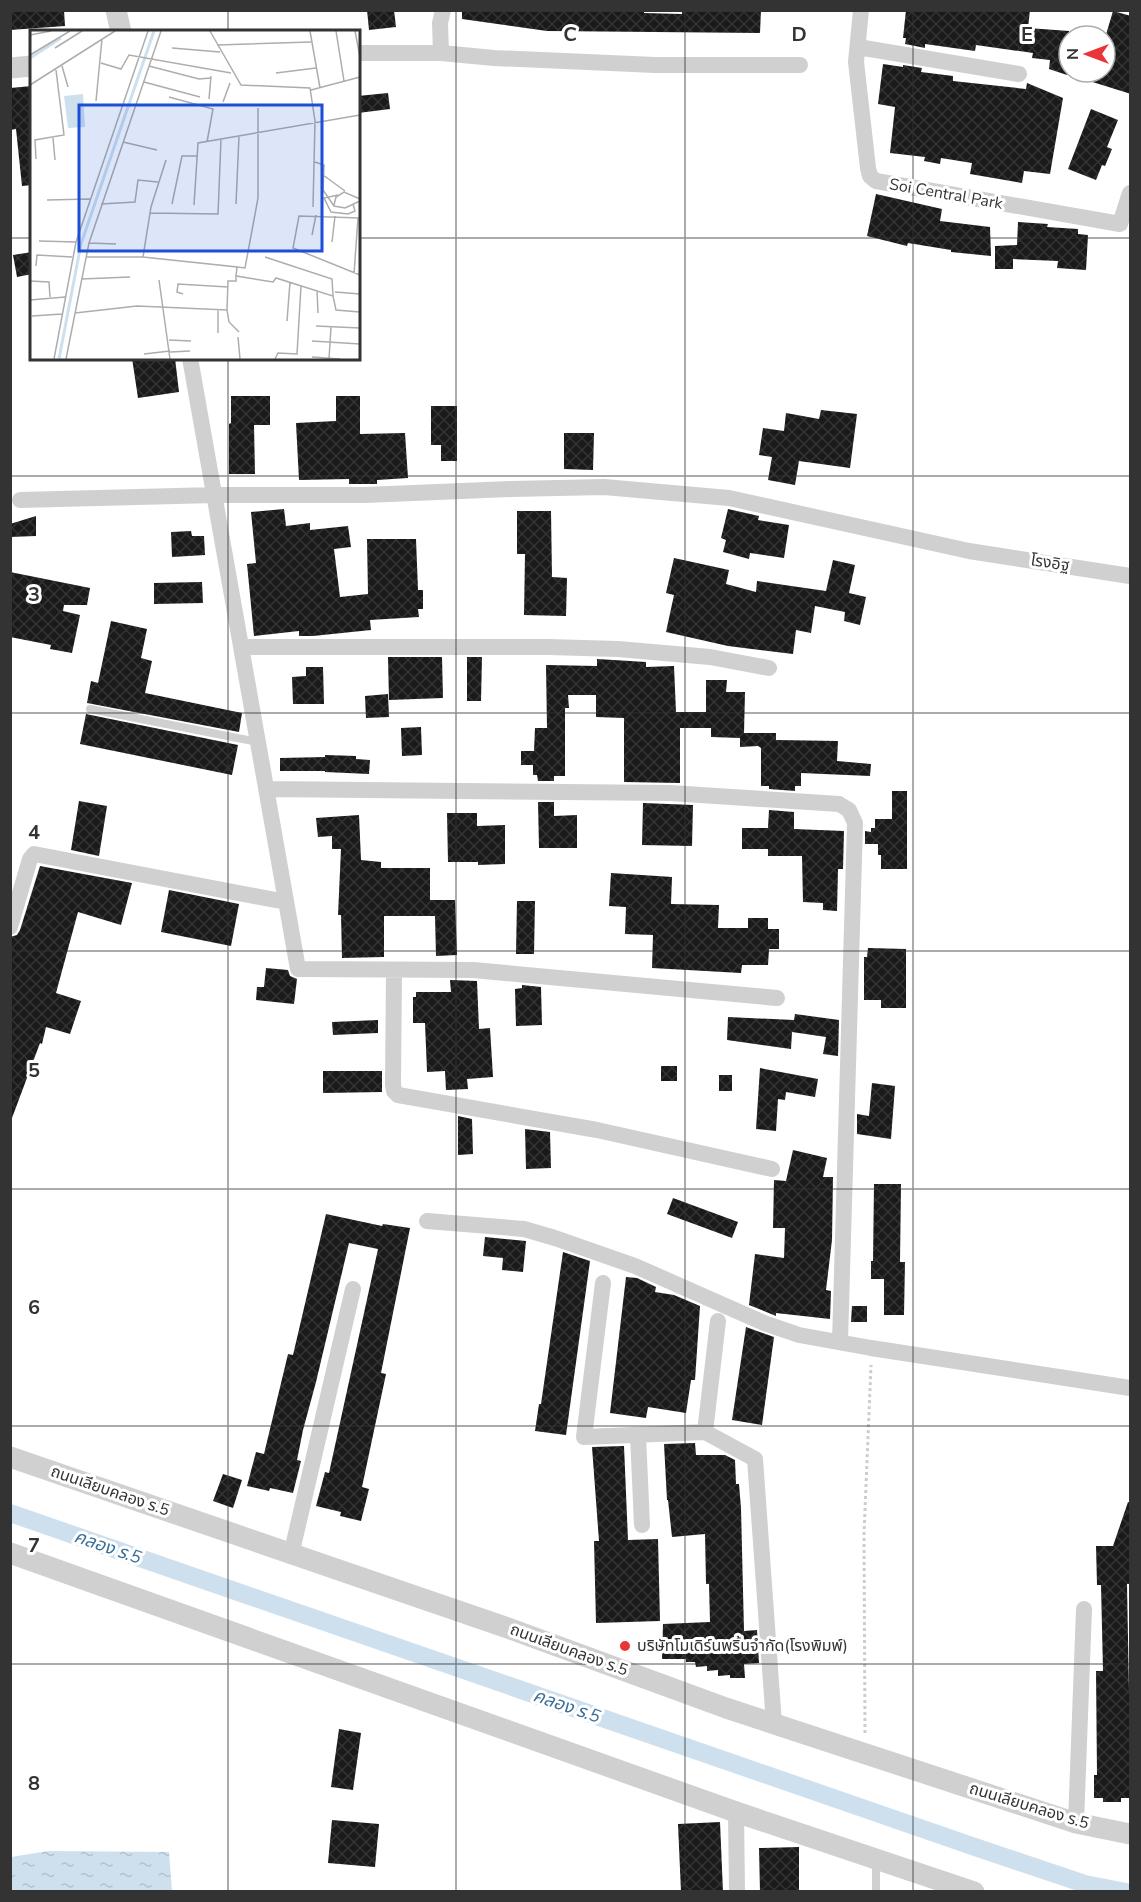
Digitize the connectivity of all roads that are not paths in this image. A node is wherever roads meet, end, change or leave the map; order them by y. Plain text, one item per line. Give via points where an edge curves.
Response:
1 (116, 10) edge
2 (443, 10) edge
3 (861, 10) edge
4 (121, 30) edge
5 (858, 47) junction
6 (360, 53) edge
7 (441, 53) junction
8 (800, 65) dead end
9 (30, 66) edge
10 (10, 68) edge
11 (1019, 74) dead end
12 (1131, 193) edge
13 (190, 360) edge
14 (215, 495) junction
15 (20, 500) dead end
16 (1131, 576) edge
17 (243, 647) junction
18 (770, 668) dead end
19 (90, 709) dead end
20 (259, 742) junction
21 (267, 789) junction
22 (286, 902) junction
23 (10, 927) edge
24 (394, 970) junction
25 (777, 999) dead end
26 (772, 1169) dead end
27 (427, 1221) dead end
28 (603, 1283) dead end
29 (353, 1289) dead end
30 (718, 1321) dead end
31 (840, 1342) junction
32 (1131, 1388) edge
33 (705, 1432) junction
34 (638, 1436) junction
35 (10, 1457) edge
36 (642, 1525) dead end
37 (10, 1553) edge
38 (291, 1555) junction
39 (1084, 1609) dead end
40 (774, 1724) junction
41 (736, 1812) junction
42 (1076, 1823) junction
43 (1131, 1834) edge
44 (876, 1858) junction
45 (737, 1892) edge
46 (876, 1892) edge
47 (974, 1892) edge

1 - 4 street
2 - 7 street
3 - 5 street, Soi Central Park
5 - 11 street
5 - 12 street, Soi Central Park via 856,62 867,162 870,176 876,181 1120,224
6 - 7 street
7 - 8 street via 606,63
9 - 10 street
13 - 14 street
14 - 15 street, โรงอิฐ
14 - 16 street, โรงอิฐ via 365,495 604,487 729,498 969,551
14 - 17 street
17 - 18 street via 618,649 710,657
17 - 20 street
19 - 20 lane
20 - 21 street
21 - 22 street
21 - 31 street via 670,793 839,804 849,810 855,822
22 - 23 street via 34,854
22 - 24 street via 298,969
24 - 25 street via 498,972
24 - 26 street via 393,1084 398,1095 597,1130
27 - 31 street via 514,1228 555,1238 635,1266 764,1323 799,1335
28 - 34 street via 584,1437
29 - 38 street
30 - 33 street
31 - 32 street
33 - 34 street
33 - 40 street via 755,1459
34 - 36 street
35 - 38 street, ถนนเลียบคลอง ร.5
37 - 41 street
38 - 40 street, ถนนเลียบคลอง ร.5 via 505,1626
39 - 42 street
40 - 42 street, ถนนเลียบคลอง ร.5
41 - 44 street
41 - 45 street
42 - 43 street, ถนนเลียบคลอง ร.5
44 - 46 lane
44 - 47 street

